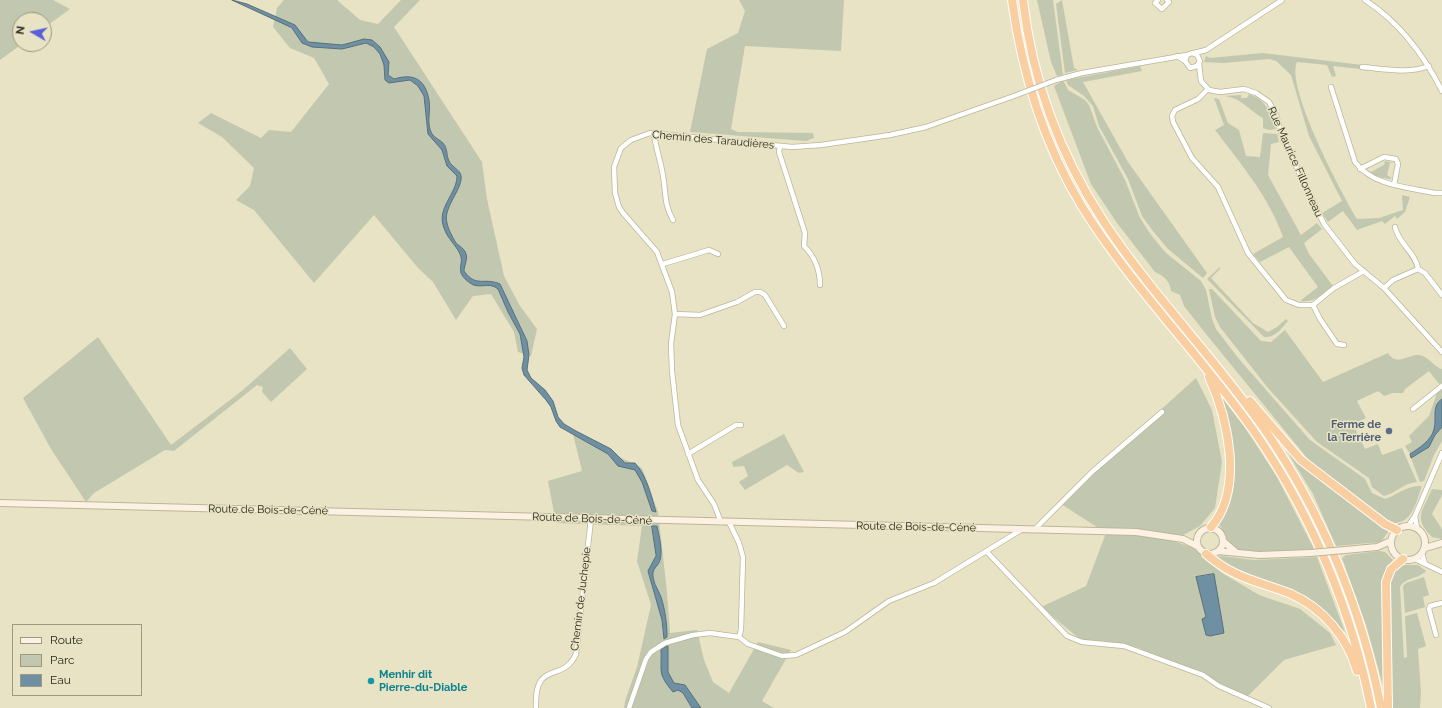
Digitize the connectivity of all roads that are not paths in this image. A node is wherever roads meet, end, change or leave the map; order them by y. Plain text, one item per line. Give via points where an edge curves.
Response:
1 (1012, 0) edge
2 (1022, 0) edge
3 (1158, 0) edge
4 (1167, 0) edge
5 (1282, 0) edge
6 (1365, 0) edge
7 (1206, 50) junction
8 (1194, 53) junction
9 (1187, 55) junction
10 (1177, 56) junction
11 (1199, 58) junction
12 (1185, 61) junction
13 (1199, 64) junction
14 (1429, 66) junction
15 (1362, 67) dead end
16 (1192, 68) junction
17 (1200, 76) junction
18 (1331, 87) dead end
19 (1208, 89) junction
20 (1442, 91) edge
21 (654, 133) junction
22 (780, 146) junction
23 (1360, 169) junction
24 (1394, 185) junction
25 (1442, 193) edge
26 (673, 220) dead end
27 (1395, 227) dead end
28 (718, 254) dead end
29 (663, 264) junction
30 (1418, 269) junction
31 (1364, 271) junction
32 (820, 285) dead end
33 (1384, 288) junction
34 (1442, 295) edge
35 (1313, 305) junction
36 (675, 314) junction
37 (784, 326) dead end
38 (1344, 345) dead end
39 (1442, 352) edge
40 (1204, 365) junction
41 (1220, 370) junction
42 (1442, 386) edge
43 (1414, 409) dead end
44 (1162, 412) dead end
45 (741, 425) dead end
46 (1442, 453) edge
47 (688, 454) junction
48 (0, 503) edge
49 (1415, 516) junction
50 (591, 519) junction
51 (721, 522) junction
52 (729, 522) junction
53 (1408, 526) junction
54 (1211, 527) junction
55 (1417, 528) junction
56 (1020, 530) junction
57 (1034, 530) junction
58 (1397, 530) junction
59 (1197, 536) junction
60 (1425, 538) junction
61 (1183, 539) junction
62 (1223, 541) junction
63 (1391, 541) junction
64 (1441, 543) edge
65 (1197, 546) junction
66 (1377, 547) junction
67 (1425, 548) junction
68 (1218, 551) junction
69 (1393, 551) junction
70 (987, 552) junction
71 (1236, 553) junction
72 (1206, 554) junction
73 (1422, 554) junction
74 (1415, 559) junction
75 (1403, 560) junction
76 (1426, 564) junction
77 (1442, 572) edge
78 (1442, 603) edge
79 (1436, 635) dead end
80 (739, 637) junction
81 (1370, 707) edge
82 (536, 708) edge
83 (629, 708) edge
84 (1269, 708) edge
85 (1381, 708) edge
86 (1388, 708) edge

1 - 40 highway via 1020,50 1031,93 1067,180 1117,257
2 - 41 highway via 1038,79 1056,132 1087,196 1123,249
3 - 4 street via 1155,2 1162,9 1169,2
5 - 7 street
6 - 14 street via 1388,18
7 - 8 street
7 - 11 street
8 - 9 street
8 - 11 street
9 - 10 street, Chemin des Taraudières
9 - 12 street
10 - 12 street
10 - 22 street, Chemin des Taraudières, bridge via 1056,80 937,124 890,135 806,147
11 - 13 street
12 - 16 street via 1187,66
13 - 16 street
13 - 17 street
14 - 15 street via 1398,70
14 - 20 street
16 - 17 street
17 - 19 street
18 - 23 street via 1355,162
19 - 31 street, Rue Maurice Fillonneau via 1217,92 1244,89 1269,102 1276,115 1283,140 1320,218 1350,258
19 - 35 street via 1198,99 1175,110 1172,116 1175,128 1192,158 1218,187 1253,259 1286,300 1299,306
21 - 22 street, Chemin des Taraudières
21 - 26 street via 663,177 664,201
21 - 29 street, Chemin des Taraudières via 631,140 621,148 616,159 614,183 619,207 654,247
22 - 32 street via 779,152 805,233 804,246 811,253 820,275
23 - 24 street via 1371,177
23 - 24 street via 1384,157 1396,159 1398,164
24 - 25 street
27 - 30 street via 1397,235 1415,260
28 - 29 street via 709,250
29 - 36 street, Chemin des Taraudières via 672,292
30 - 33 street via 1393,280
30 - 34 street via 1425,273
31 - 33 street, Rue Maurice Fillonneau
31 - 35 street via 1334,288
33 - 39 street, Rue Maurice Fillonneau
35 - 38 street via 1337,344
36 - 37 street via 700,316 760,292 765,295
36 - 47 street, Chemin des Taraudières via 671,344 672,371 678,425
40 - 54 highway via 1224,418 1230,478 1222,512
40 - 81 highway via 1259,438 1306,519 1326,563 1350,628
41 - 58 highway via 1301,460 1385,524
41 - 85 highway via 1283,458 1328,542 1362,631
42 - 43 street
44 - 57 street via 1093,471
45 - 47 street via 736,425
46 - 49 street
47 - 51 street, Chemin des Taraudières via 698,480 714,504
48 - 50 street, Route de Bois-de-Céné
49 - 53 street
49 - 55 street
50 - 51 street, Route de Bois-de-Céné
50 - 82 street, Chemin de Juchepie via 576,654 569,665 544,677 538,683 535,691
51 - 52 street, Route de Bois-de-Céné
52 - 56 street, Route de Bois-de-Céné
52 - 80 street via 743,558 742,630
53 - 55 street
53 - 58 street
54 - 59 street via 1203,529
54 - 62 street via 1218,530
55 - 60 street
56 - 57 street, Route de Bois-de-Céné
56 - 70 street
57 - 61 street, Route de Bois-de-Céné via 1136,532
58 - 63 street
59 - 61 street
59 - 65 street
60 - 64 street
60 - 67 street
61 - 65 street
62 - 68 street
62 - 71 street
63 - 66 street
63 - 69 street
64 - 67 street
65 - 72 street
66 - 69 street
66 - 71 street, bridge via 1310,553
67 - 73 street
68 - 71 street
68 - 72 street
69 - 75 street
70 - 80 street via 934,583 889,601 845,632 796,655 782,656 766,651 748,644
70 - 84 street via 1067,636 1082,642 1124,646 1203,675 1219,686
72 - 81 highway via 1229,571 1292,595 1321,614 1338,632 1348,648 1363,696
73 - 74 street
73 - 76 street
74 - 75 street
74 - 76 street
75 - 86 highway via 1391,569 1386,582
76 - 77 street
78 - 79 street via 1430,606 1429,609
80 - 83 street via 710,633 693,635 665,643 651,652 646,659

